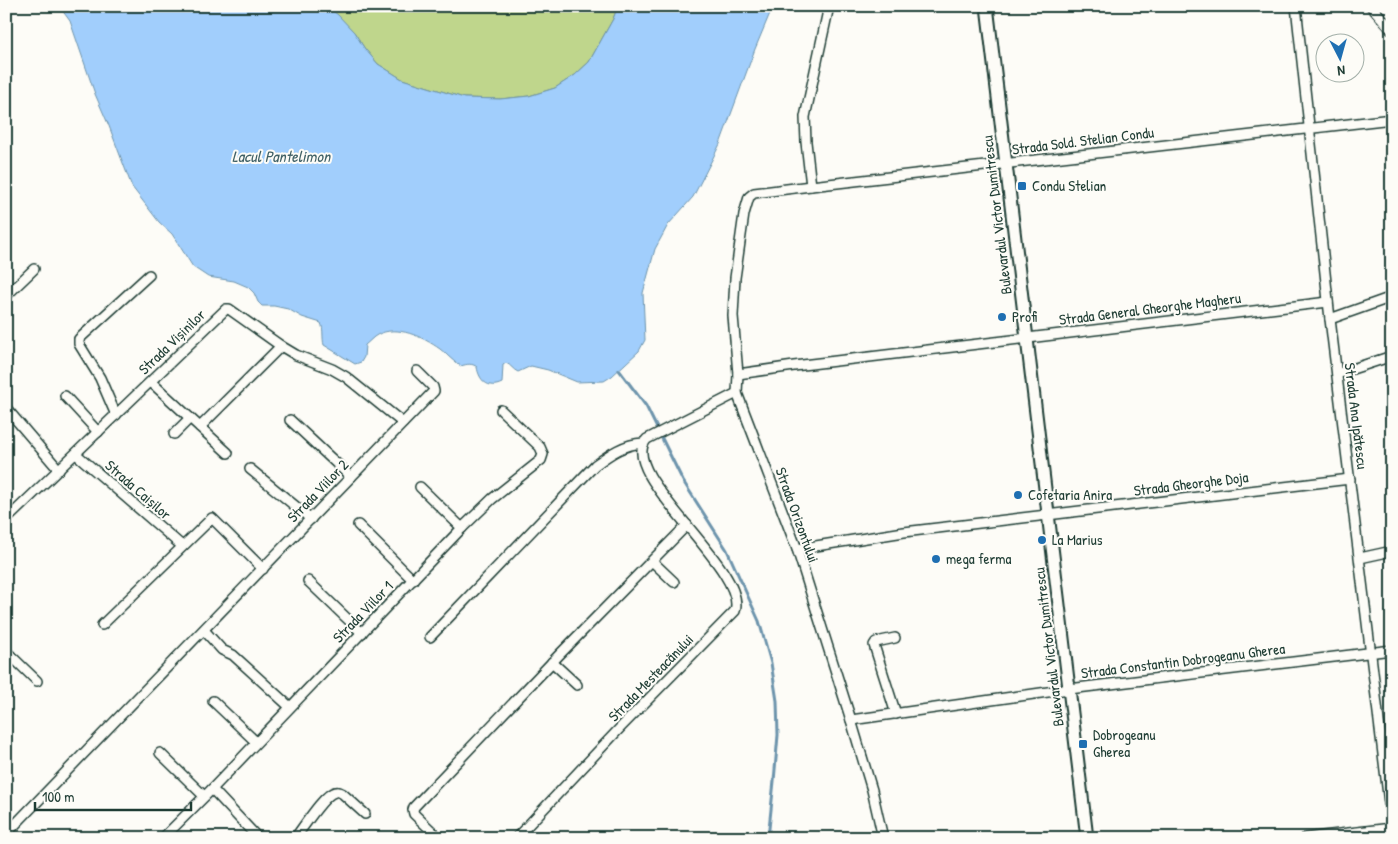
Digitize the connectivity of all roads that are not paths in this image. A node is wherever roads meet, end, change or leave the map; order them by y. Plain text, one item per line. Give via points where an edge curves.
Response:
1 (829, 6) edge
2 (987, 6) edge
3 (1296, 6) edge
4 (1371, 6) edge
5 (1392, 30) edge
6 (1392, 119) edge
7 (1308, 128) junction
8 (1005, 163) junction
9 (811, 186) junction
10 (750, 197) joint
11 (34, 269) dead end
12 (149, 275) dead end
13 (6, 296) edge
14 (1392, 297) edge
15 (1328, 302) junction
16 (1330, 319) junction
17 (1026, 338) junction
18 (281, 346) junction
19 (1392, 356) edge
20 (417, 371) dead end
21 (738, 374) junction
22 (1337, 374) junction
23 (151, 382) junction
24 (737, 392) junction
25 (65, 396) dead end
26 (6, 408) edge
27 (501, 410) dead end
28 (116, 415) junction
29 (190, 418) junction
30 (290, 420) dead end
31 (403, 423) junction
32 (200, 427) junction
33 (98, 432) junction
34 (174, 434) dead end
35 (645, 441) junction
36 (76, 454) junction
37 (228, 454) dead end
38 (250, 469) dead end
39 (59, 470) junction
40 (351, 477) junction
41 (1350, 479) junction
42 (420, 487) dead end
43 (1048, 515) junction
44 (311, 519) junction
45 (6, 520) edge
46 (358, 525) dead end
47 (687, 525) junction
48 (462, 528) junction
49 (182, 546) junction
50 (797, 549) junction
51 (1392, 551) edge
52 (1360, 558) junction
53 (652, 561) junction
54 (263, 569) junction
55 (413, 580) junction
56 (308, 581) dead end
57 (674, 582) dead end
58 (102, 625) dead end
59 (204, 630) junction
60 (362, 633) junction
61 (430, 637) dead end
62 (895, 638) dead end
63 (1392, 650) edge
64 (6, 651) edge
65 (1371, 652) junction
66 (552, 662) junction
67 (37, 681) dead end
68 (577, 685) dead end
69 (1069, 689) junction
70 (213, 700) dead end
71 (290, 707) junction
72 (896, 714) junction
73 (851, 720) junction
74 (256, 742) junction
75 (160, 753) dead end
76 (212, 788) junction
77 (204, 796) junction
78 (365, 814) dead end
79 (1392, 828) edge
80 (6, 836) edge
81 (162, 838) edge
82 (258, 838) edge
83 (295, 838) edge
84 (439, 838) edge
85 (516, 838) edge
86 (883, 838) edge
87 (1087, 838) edge
88 (1305, 838) edge

1 - 9 street via 805,117
2 - 8 street, Bulevardul Victor Dumitrescu
3 - 7 street, Strada Ana Ipătescu
4 - 5 street
6 - 7 street, Strada Sold. Stelian Condu
7 - 8 street, Strada Sold. Stelian Condu
7 - 15 street, Strada Ana Ipătescu
8 - 9 street, Strada Sold. Stelian Condu
8 - 17 street, Bulevardul Victor Dumitrescu
9 - 10 street, Strada Sold. Stelian Condu via 754,193
10 - 21 street, Strada Orizontului via 744,214 733,294
11 - 13 street
12 - 28 street via 79,339
14 - 16 street
15 - 16 street, Strada Ana Ipătescu
15 - 17 street, Strada General Gheorghe Magheru
16 - 22 street, Strada Ana Ipătescu
17 - 21 street, Strada General Gheorghe Magheru
17 - 43 street, Bulevardul Victor Dumitrescu
18 - 23 street, Strada Vișinilor via 226,309
18 - 31 street, Strada Vișinilor via 346,377
18 - 32 street
19 - 22 street
20 - 31 street, Strada Viilor 2 via 434,392
21 - 24 street, Strada Orizontului
22 - 41 street, Strada Ana Ipătescu
23 - 28 street, Strada Vișinilor
23 - 29 street
24 - 35 street
24 - 50 street, Strada Orizontului
25 - 33 street
26 - 39 street
27 - 48 street, Strada Viilor 1 via 538,444 542,458
28 - 33 street, Strada Vișinilor
29 - 32 street
29 - 34 street
30 - 40 street
31 - 40 street, Strada Viilor 2
32 - 37 street
33 - 36 street, Strada Vișinilor
35 - 47 street, Strada Mesteacănului via 642,454 647,470
35 - 61 street via 610,453 595,465
36 - 39 street, Strada Vișinilor
36 - 49 street, Strada Caișilor
38 - 44 street
39 - 45 street, Strada Vișinilor
40 - 44 street, Strada Viilor 2
41 - 43 street, Strada Gheorghe Doja
41 - 52 street, Strada Ana Ipătescu
42 - 48 street
43 - 50 street, Strada Gheorghe Doja
43 - 69 street, Bulevardul Victor Dumitrescu
44 - 54 street, Strada Viilor 2
46 - 55 street
47 - 53 street
47 - 85 street, Strada Mesteacănului via 725,576 736,599 735,611
48 - 55 street, Strada Viilor 1
49 - 54 street via 212,518
49 - 58 street
50 - 73 street, Strada Orizontului
51 - 52 street
52 - 65 street, Strada Ana Ipătescu
53 - 57 street
53 - 66 street
54 - 59 street, Strada Viilor 2
55 - 60 street, Strada Viilor 1
56 - 60 street
59 - 71 street via 222,650 233,655
59 - 80 street, Strada Viilor 2
60 - 71 street, Strada Viilor 1
62 - 72 street via 876,642 874,646
63 - 65 street, Strada Constantin Dobrogeanu Gherea
64 - 67 street
65 - 69 street, Strada Constantin Dobrogeanu Gherea
65 - 79 street, Strada Ana Ipătescu
66 - 68 street
66 - 84 street via 414,807 414,814
69 - 72 street, Strada Constantin Dobrogeanu Gherea
69 - 87 street, Bulevardul Victor Dumitrescu
70 - 74 street
71 - 74 street, Strada Viilor 1
72 - 73 street, Strada Constantin Dobrogeanu Gherea
73 - 86 street, Strada Orizontului
74 - 76 street, Strada Viilor 1
75 - 77 street
76 - 77 street, Strada Viilor 1
76 - 82 street
77 - 81 street, Strada Viilor 1
78 - 83 street via 343,794 334,792
79 - 88 street

